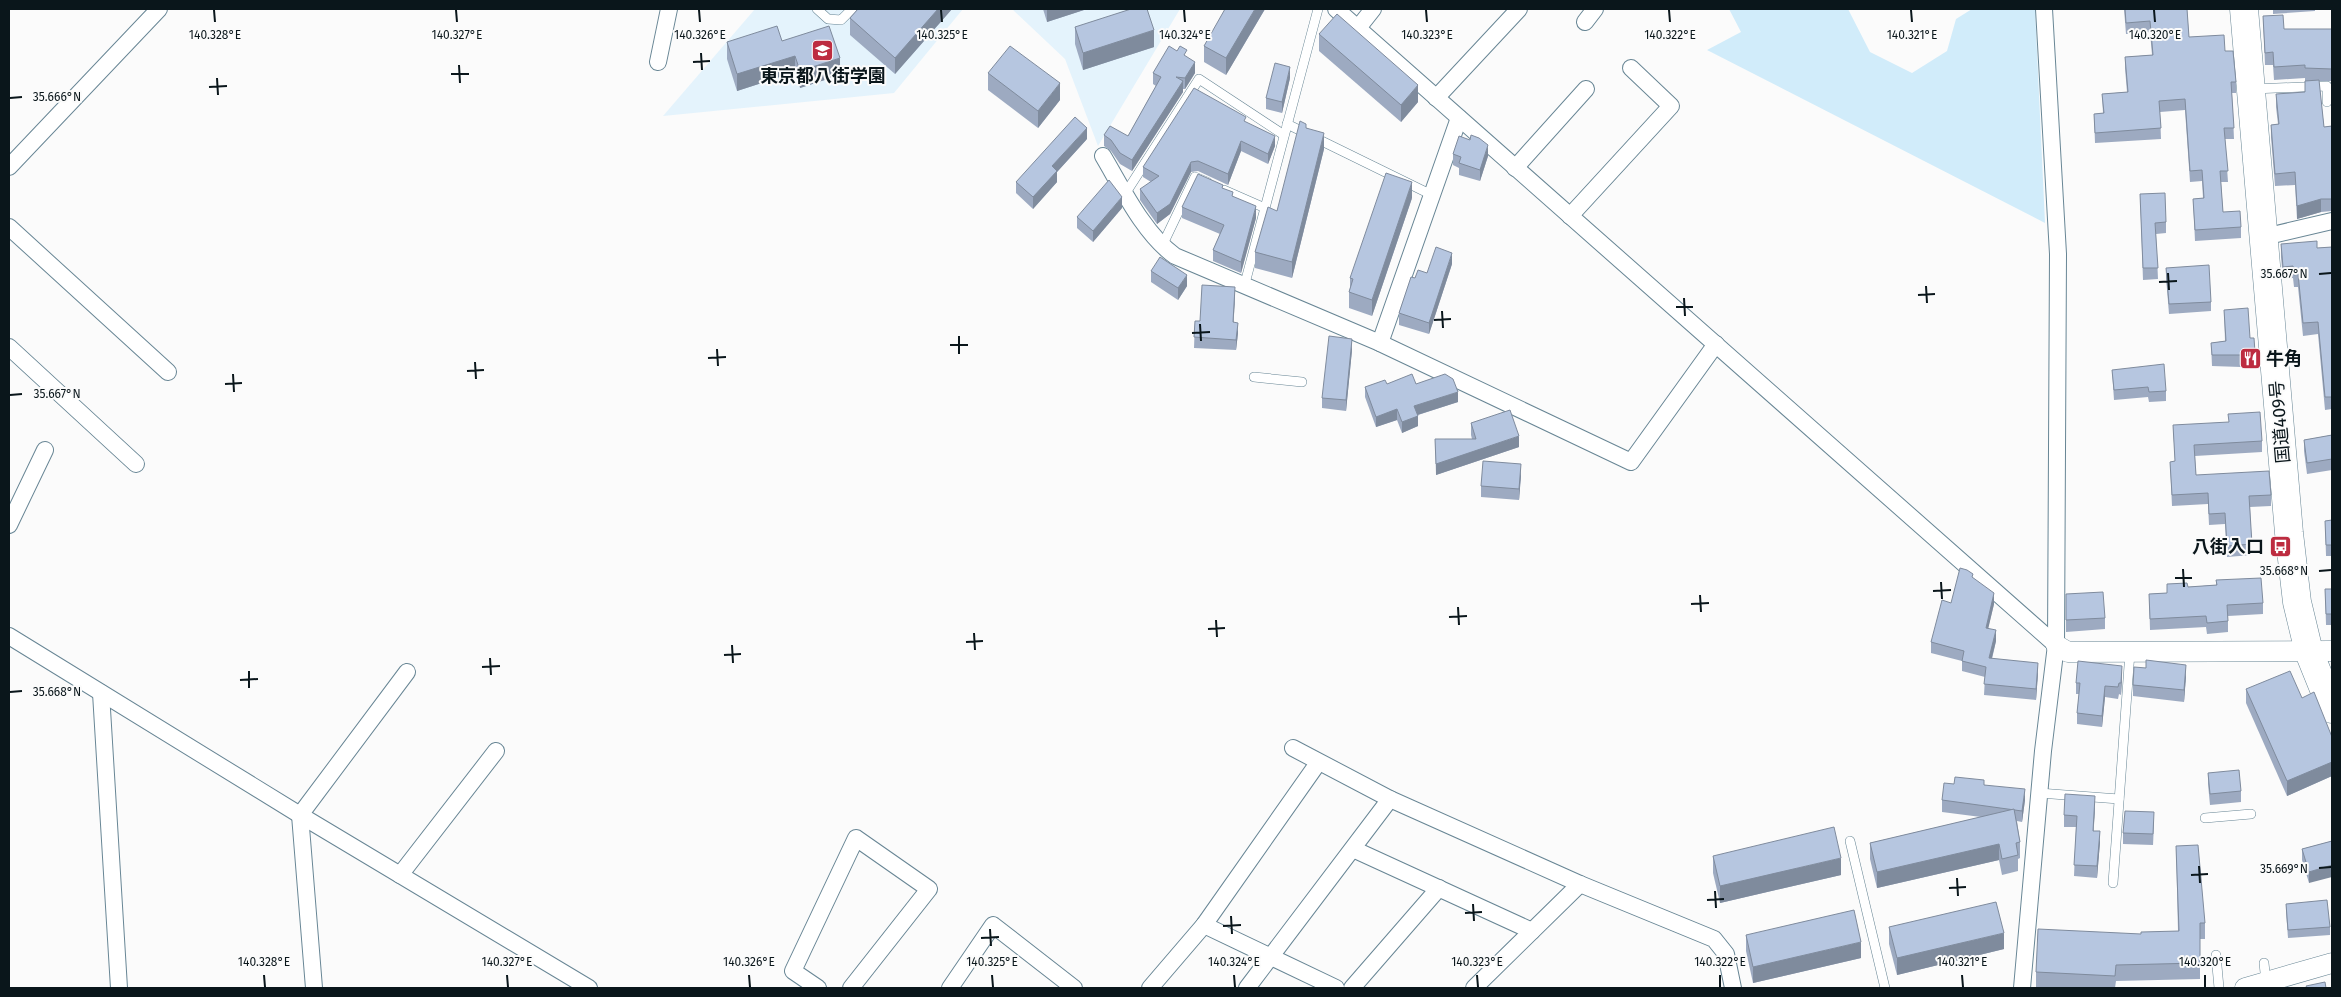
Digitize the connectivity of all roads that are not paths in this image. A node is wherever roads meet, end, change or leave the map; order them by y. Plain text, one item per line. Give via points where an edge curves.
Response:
1 (159, 9) edge
2 (669, 9) edge
3 (817, 9) edge
4 (852, 9) edge
5 (1318, 9) edge
6 (1336, 9) edge
7 (1373, 9) edge
8 (1519, 9) edge
9 (1595, 9) edge
10 (2044, 9) edge
11 (2244, 9) edge
12 (1585, 22) dead end
13 (1358, 28) junction
14 (658, 62) dead end
15 (1631, 68) dead end
16 (1586, 89) dead end
17 (2251, 90) junction
18 (1436, 98) junction
19 (2327, 102) dead end
20 (1459, 118) junction
21 (1287, 124) junction
22 (1284, 135) junction
23 (1103, 156) dead end
24 (9, 167) edge
25 (1515, 168) junction
26 (1125, 194) junction
27 (1432, 195) junction
28 (1265, 208) junction
29 (1570, 216) junction
30 (2332, 221) edge
31 (9, 227) edge
32 (2264, 237) junction
33 (1162, 246) junction
34 (1244, 287) junction
35 (1380, 343) junction
36 (1716, 344) junction
37 (9, 346) edge
38 (168, 372) dead end
39 (1254, 377) dead end
40 (1302, 382) dead end
41 (45, 450) dead end
42 (136, 464) dead end
43 (9, 525) edge
44 (9, 636) edge
45 (2056, 645) junction
46 (2130, 650) junction
47 (2321, 651) edge
48 (407, 672) dead end
49 (101, 692) junction
50 (2332, 709) edge
51 (1293, 748) dead end
52 (496, 751) dead end
53 (1318, 763) junction
54 (2039, 793) junction
55 (1390, 799) junction
56 (2120, 799) junction
57 (2251, 814) dead end
58 (300, 815) junction
59 (2205, 818) dead end
60 (1850, 841) dead end
61 (1353, 849) junction
62 (400, 875) junction
63 (2113, 883) dead end
64 (1580, 884) junction
65 (1439, 888) junction
66 (1204, 925) junction
67 (1532, 931) junction
68 (2216, 955) dead end
69 (1270, 958) junction
70 (2332, 963) edge
71 (1064, 985) edge
72 (119, 988) edge
73 (314, 988) edge
74 (589, 988) edge
75 (818, 988) edge
76 (851, 988) edge
77 (950, 988) edge
78 (1150, 988) edge
79 (1247, 988) edge
80 (1336, 988) edge
81 (1352, 988) edge
82 (1474, 988) edge
83 (1733, 988) edge
84 (1885, 988) edge
85 (2022, 988) edge
86 (2219, 988) edge
87 (2245, 988) edge

1 - 24 street
2 - 14 street
3 - 4 lane via 828,19 841,20
5 - 21 lane
6 - 13 street
7 - 13 street
8 - 18 street
9 - 12 street
10 - 45 street via 2058,254
11 - 17 highway, 国道409号
13 - 18 street
15 - 29 street via 1671,106
16 - 25 street
17 - 19 lane via 2327,86
17 - 32 highway, 国道409号
18 - 20 street
20 - 25 street
20 - 27 street
21 - 22 lane
21 - 27 lane
22 - 26 lane via 1199,79
22 - 28 lane
23 - 26 street
25 - 29 street
26 - 33 street
27 - 35 street
28 - 33 lane via 1195,177
28 - 34 lane
29 - 36 street
30 - 32 street
31 - 38 street
32 - 47 highway, 国道409号 via 2297,602
33 - 34 street via 1175,256
34 - 35 street
35 - 36 street via 1631,462
36 - 45 street
37 - 42 street
39 - 40 lane
41 - 43 street
44 - 49 street
45 - 46 street via 2068,652
45 - 54 street
46 - 47 street
46 - 56 lane
47 - 50 highway, 国道409号
48 - 58 street
49 - 58 street
49 - 72 street
51 - 53 street
52 - 62 street
53 - 55 street
53 - 66 street
54 - 56 lane
54 - 85 street
55 - 61 street
55 - 64 street
56 - 63 lane
57 - 59 lane
58 - 62 street
58 - 73 street
60 - 84 lane
61 - 65 street
61 - 69 street
62 - 74 street
64 - 67 street
64 - 83 street via 1714,939 1726,954
65 - 67 street
65 - 81 street
66 - 69 street
66 - 78 street
67 - 82 street
68 - 86 lane
69 - 79 street
69 - 80 street
70 - 87 street via 2265,973
71 - 77 street via 993,925
75 - 76 street via 793,971 856,838 929,889

